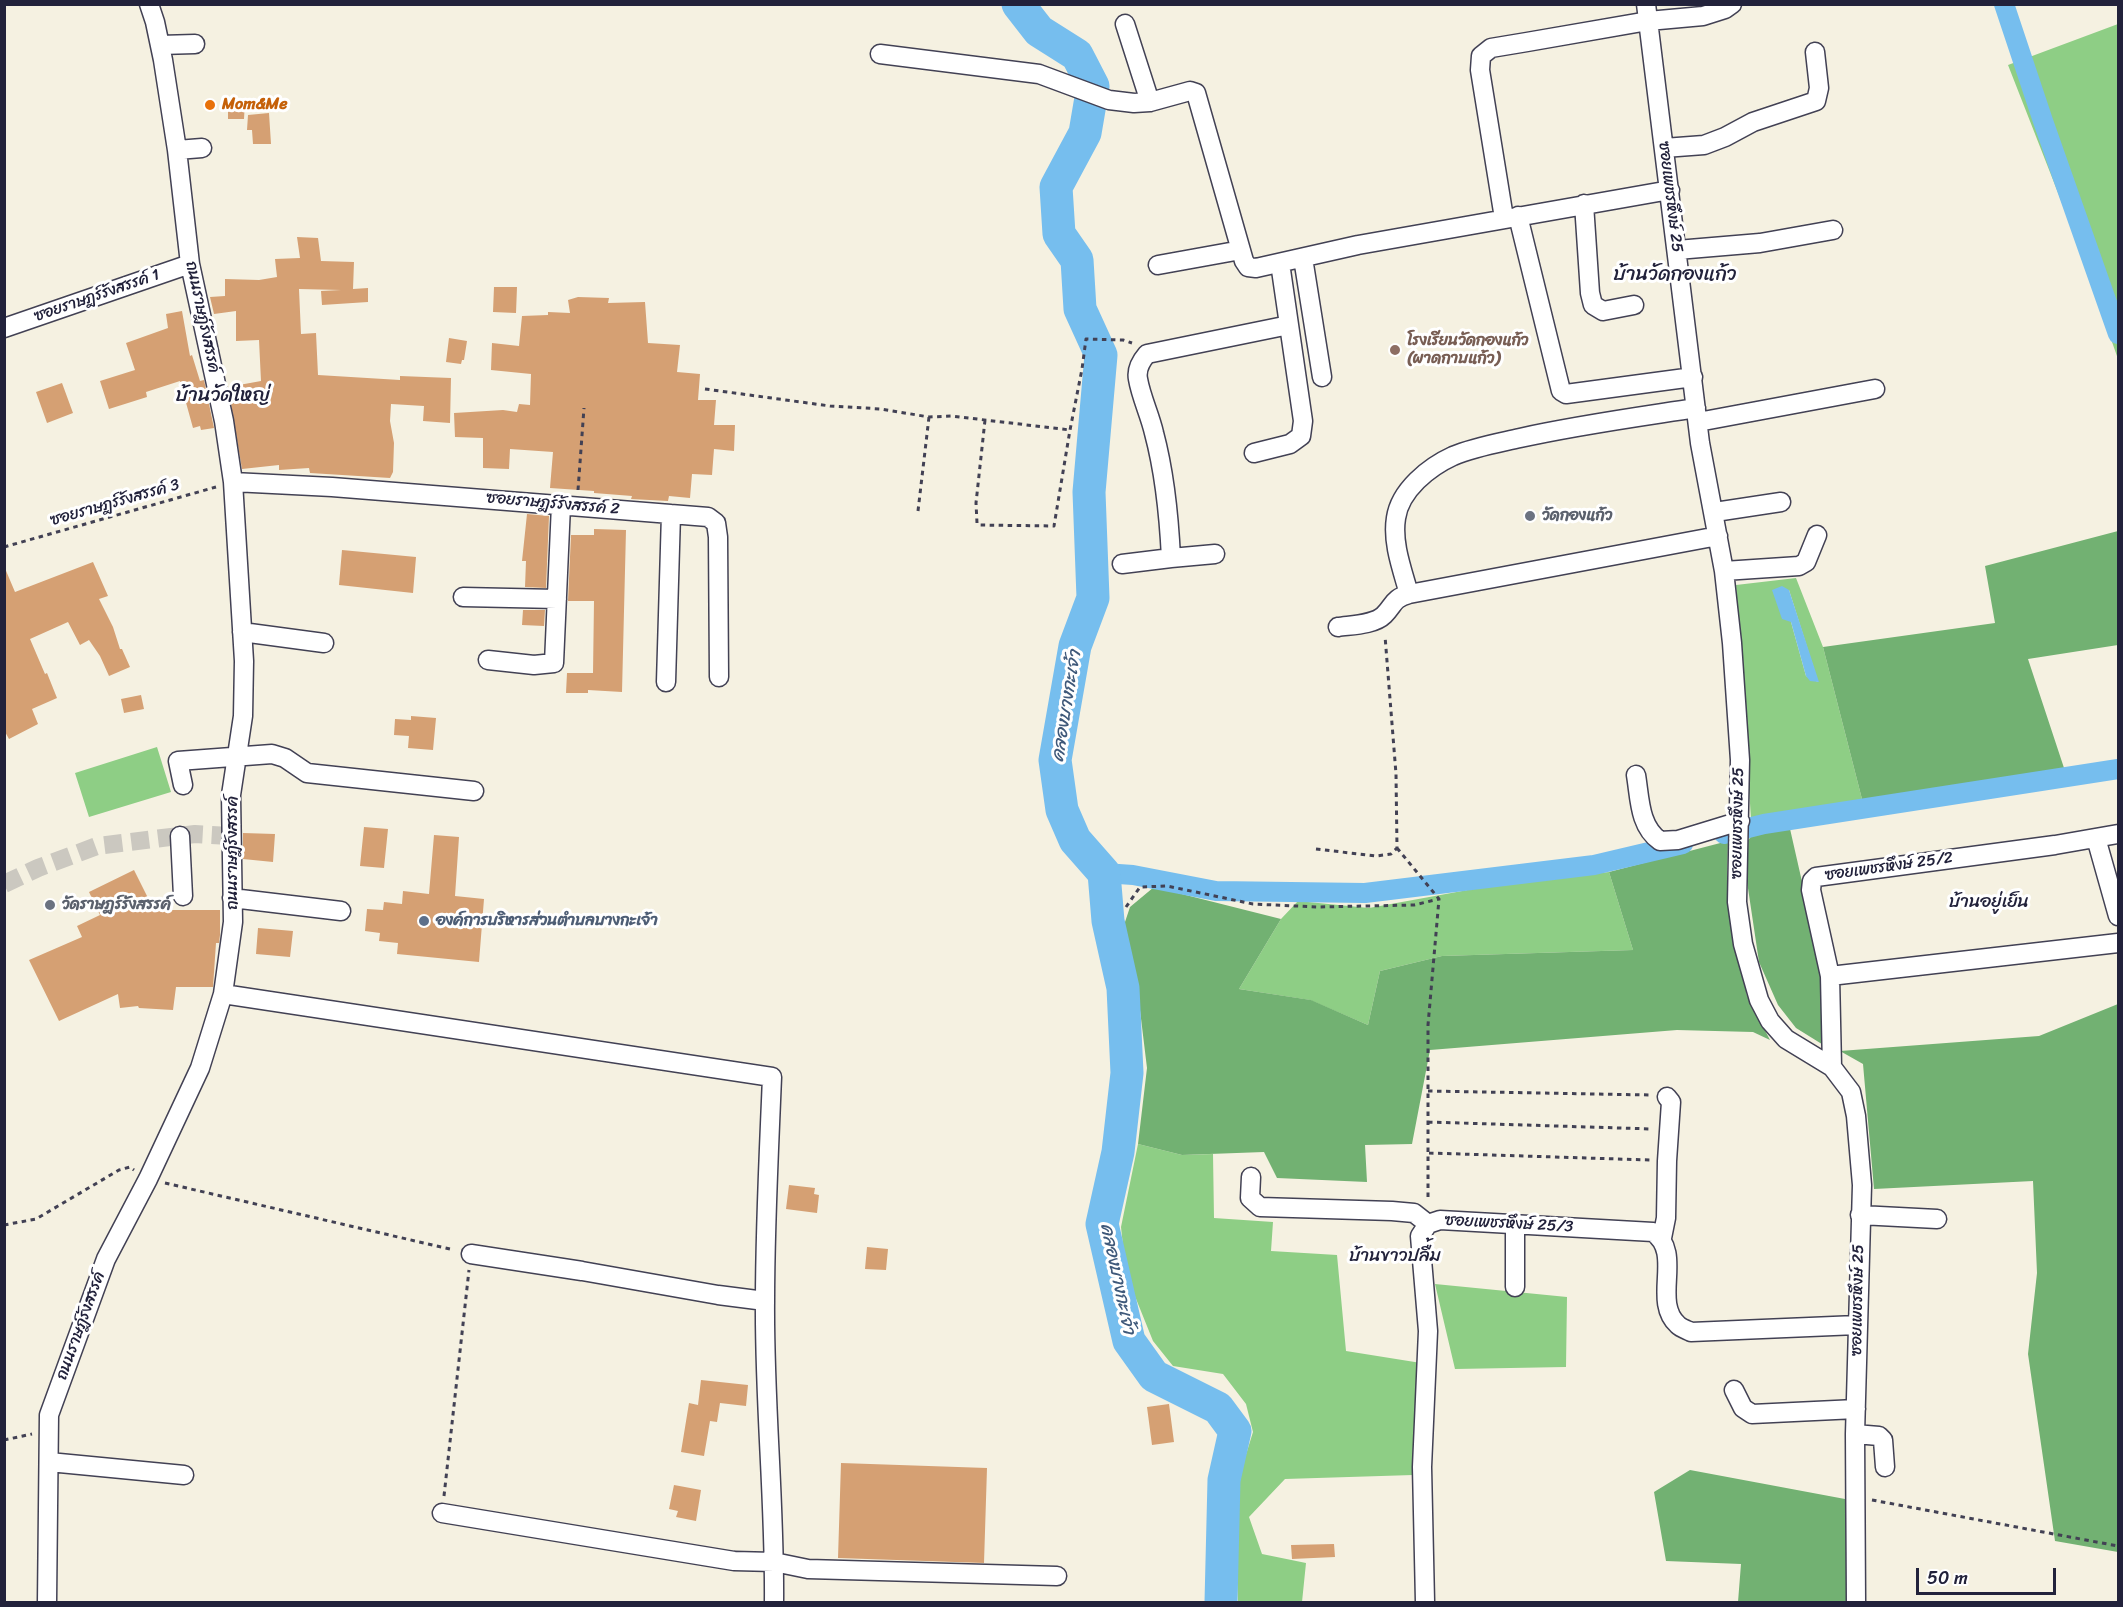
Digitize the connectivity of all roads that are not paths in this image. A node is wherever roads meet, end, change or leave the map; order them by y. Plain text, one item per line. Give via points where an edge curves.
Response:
1 (149, 4) edge
2 (1732, 4) edge
3 (1647, 13) edge
4 (1125, 24) dead end
5 (195, 44) dead end
6 (160, 45) junction
7 (1815, 52) dead end
8 (880, 54) dead end
9 (1150, 102) junction
10 (202, 147) dead end
11 (1664, 148) junction
12 (177, 150) junction
13 (1670, 190) junction
14 (1584, 204) junction
15 (1511, 217) junction
16 (1833, 230) dead end
17 (1241, 250) junction
18 (1677, 250) junction
19 (1303, 258) junction
20 (1280, 263) junction
21 (190, 264) junction
22 (1158, 265) dead end
23 (1634, 305) dead end
24 (1289, 325) junction
25 (4, 328) edge
26 (1322, 377) dead end
27 (1693, 377) junction
28 (1875, 389) dead end
29 (1697, 415) junction
30 (1254, 453) dead end
31 (233, 482) junction
32 (1781, 502) dead end
33 (569, 506) junction
34 (1714, 512) junction
35 (671, 514) junction
36 (1817, 535) dead end
37 (1718, 536) junction
38 (1215, 554) dead end
39 (1171, 558) junction
40 (1122, 564) dead end
41 (1724, 571) junction
42 (1409, 594) junction
43 (463, 597) dead end
44 (557, 598) junction
45 (1338, 627) dead end
46 (242, 632) junction
47 (324, 643) dead end
48 (488, 660) dead end
49 (719, 677) dead end
50 (666, 682) dead end
51 (238, 756) junction
52 (1636, 775) dead end
53 (183, 785) dead end
54 (474, 792) dead end
55 (1740, 821) junction
56 (2118, 834) edge
57 (180, 836) dead end
58 (2096, 838) junction
59 (183, 896) dead end
60 (232, 898) junction
61 (341, 911) dead end
62 (2118, 916) edge
63 (2118, 943) edge
64 (1830, 976) junction
65 (223, 994) junction
66 (1832, 1067) junction
67 (1667, 1097) road end
68 (1251, 1177) dead end
69 (1860, 1215) junction
70 (1937, 1219) dead end
71 (1428, 1224) junction
72 (1515, 1224) junction
73 (1662, 1238) junction
74 (471, 1254) road end
75 (1515, 1287) dead end
76 (765, 1301) junction
77 (1857, 1325) junction
78 (1734, 1390) dead end
79 (1856, 1409) junction
80 (1855, 1434) junction
81 (49, 1462) junction
82 (1885, 1467) dead end
83 (184, 1475) dead end
84 (442, 1513) road end
85 (774, 1562) junction
86 (1057, 1576) dead end
87 (47, 1602) edge
88 (774, 1602) edge
89 (1425, 1602) edge
90 (1856, 1602) edge

1 - 6 street, ถนนราษฎ์รังสรรค์
2 - 3 street via 1703,16
3 - 11 street, ซอยเพชรหึงษ์ 25
3 - 15 street via 1491,48 1482,56 1480,70
4 - 9 street
5 - 6 street
6 - 12 street, ถนนราษฎ์รังสรรค์
7 - 11 street via 1819,88 1816,101 1753,122 1704,145
8 - 9 street via 1030,73 1109,100
9 - 17 street via 1190,91 1196,93
10 - 12 street
11 - 13 street, ซอยเพชรหึงษ์ 25
12 - 21 street, ถนนราษฎ์รังสรรค์
13 - 14 street
13 - 18 street, ซอยเพชรหึงษ์ 25
14 - 15 street
14 - 23 street via 1593,305 1602,311
15 - 19 street
15 - 27 street via 1561,391 1566,394
16 - 18 street via 1760,243
17 - 20 street via 1248,267
17 - 22 street
18 - 27 street, ซอยเพชรหึงษ์ 25
19 - 20 street
19 - 26 street
20 - 24 street
21 - 25 street, ซอยราษฎร์รังสรรค์ 1
21 - 31 street, ถนนราษฎ์รังสรรค์
24 - 30 street via 1303,421 1301,436 1290,444
24 - 39 street via 1147,354 1140,362 1137,377 1162,468
27 - 29 street, ซอยเพชรหึงษ์ 25
28 - 29 street
29 - 34 street, ซอยเพชรหึงษ์ 25
29 - 42 street via 1545,432 1455,455 1434,467 1407,491 1396,516 1395,540
31 - 33 street, ซอยราษฎร์รังสรรค์ 2
31 - 46 street, ถนนราษฎ์รังสรรค์
32 - 34 street
33 - 35 street, ซอยราษฎร์รังสรรค์ 2
33 - 44 street
34 - 37 street, ซอยเพชรหึงษ์ 25
35 - 49 street, ซอยราษฎร์รังสรรค์ 2 via 708,517 716,524
35 - 50 street
36 - 41 street via 1806,562 1799,566
37 - 41 street, ซอยเพชรหึงษ์ 25
37 - 42 street
38 - 39 street
39 - 40 street
41 - 55 street, ซอยเพชรหึงษ์ 25 via 1737,705
42 - 45 street via 1396,598 1383,616
43 - 44 street
44 - 48 street via 554,663
46 - 47 street
46 - 51 street, ถนนราษฎ์รังสรรค์ via 243,716
51 - 53 street via 178,761
51 - 54 street via 272,754 307,773
51 - 60 street, ถนนราษฎ์รังสรรค์ via 231,795
52 - 55 street via 1642,817 1650,834 1660,841 1678,840
55 - 66 street, ซอยเพชรหึงษ์ 25 via 1737,902 1743,944 1759,1000 1785,1038
56 - 58 street, ซอยเพชรหึงษ์ 25/2
57 - 59 street
58 - 62 street
58 - 64 street, ซอยเพชรหึงษ์ 25/2 via 1816,877 1811,890
60 - 61 street
60 - 65 street, ถนนราษฎ์รังสรรค์ via 233,922
63 - 64 street
64 - 66 street, ซอยเพชรหึงษ์ 25/2
65 - 76 street via 772,1077
65 - 81 street, ถนนราษฎ์รังสรรค์ via 200,1068 106,1259 49,1415
66 - 69 street, ซอยเพชรหึงษ์ 25 via 1851,1092 1856,1116 1862,1185
67 - 73 street via 1671,1102
68 - 71 street via 1250,1198 1260,1207 1392,1211 1414,1214
69 - 70 street
69 - 77 street, ซอยเพชรหึงษ์ 25
71 - 72 street, ซอยเพชรหึงษ์ 25/3 via 1440,1220
71 - 89 street, ซอยเพชรหึงษ์ 25/3 via 1420,1236 1428,1331 1422,1467
72 - 73 street, ซอยเพชรหึงษ์ 25/3 via 1653,1232
72 - 75 street
73 - 77 street via 1667,1249 1667,1303 1678,1325 1691,1332
74 - 76 street
76 - 85 street
77 - 79 street, ซอยเพชรหึงษ์ 25
78 - 79 street via 1743,1408 1752,1414
79 - 80 street, ซอยเพชรหึงษ์ 25
80 - 82 street via 1879,1436 1883,1440
80 - 90 street, ซอยเพชรหึงษ์ 25
81 - 83 street
81 - 87 street, ถนนราษฎ์รังสรรค์
84 - 85 street via 734,1561
85 - 86 street via 808,1569
85 - 88 street

